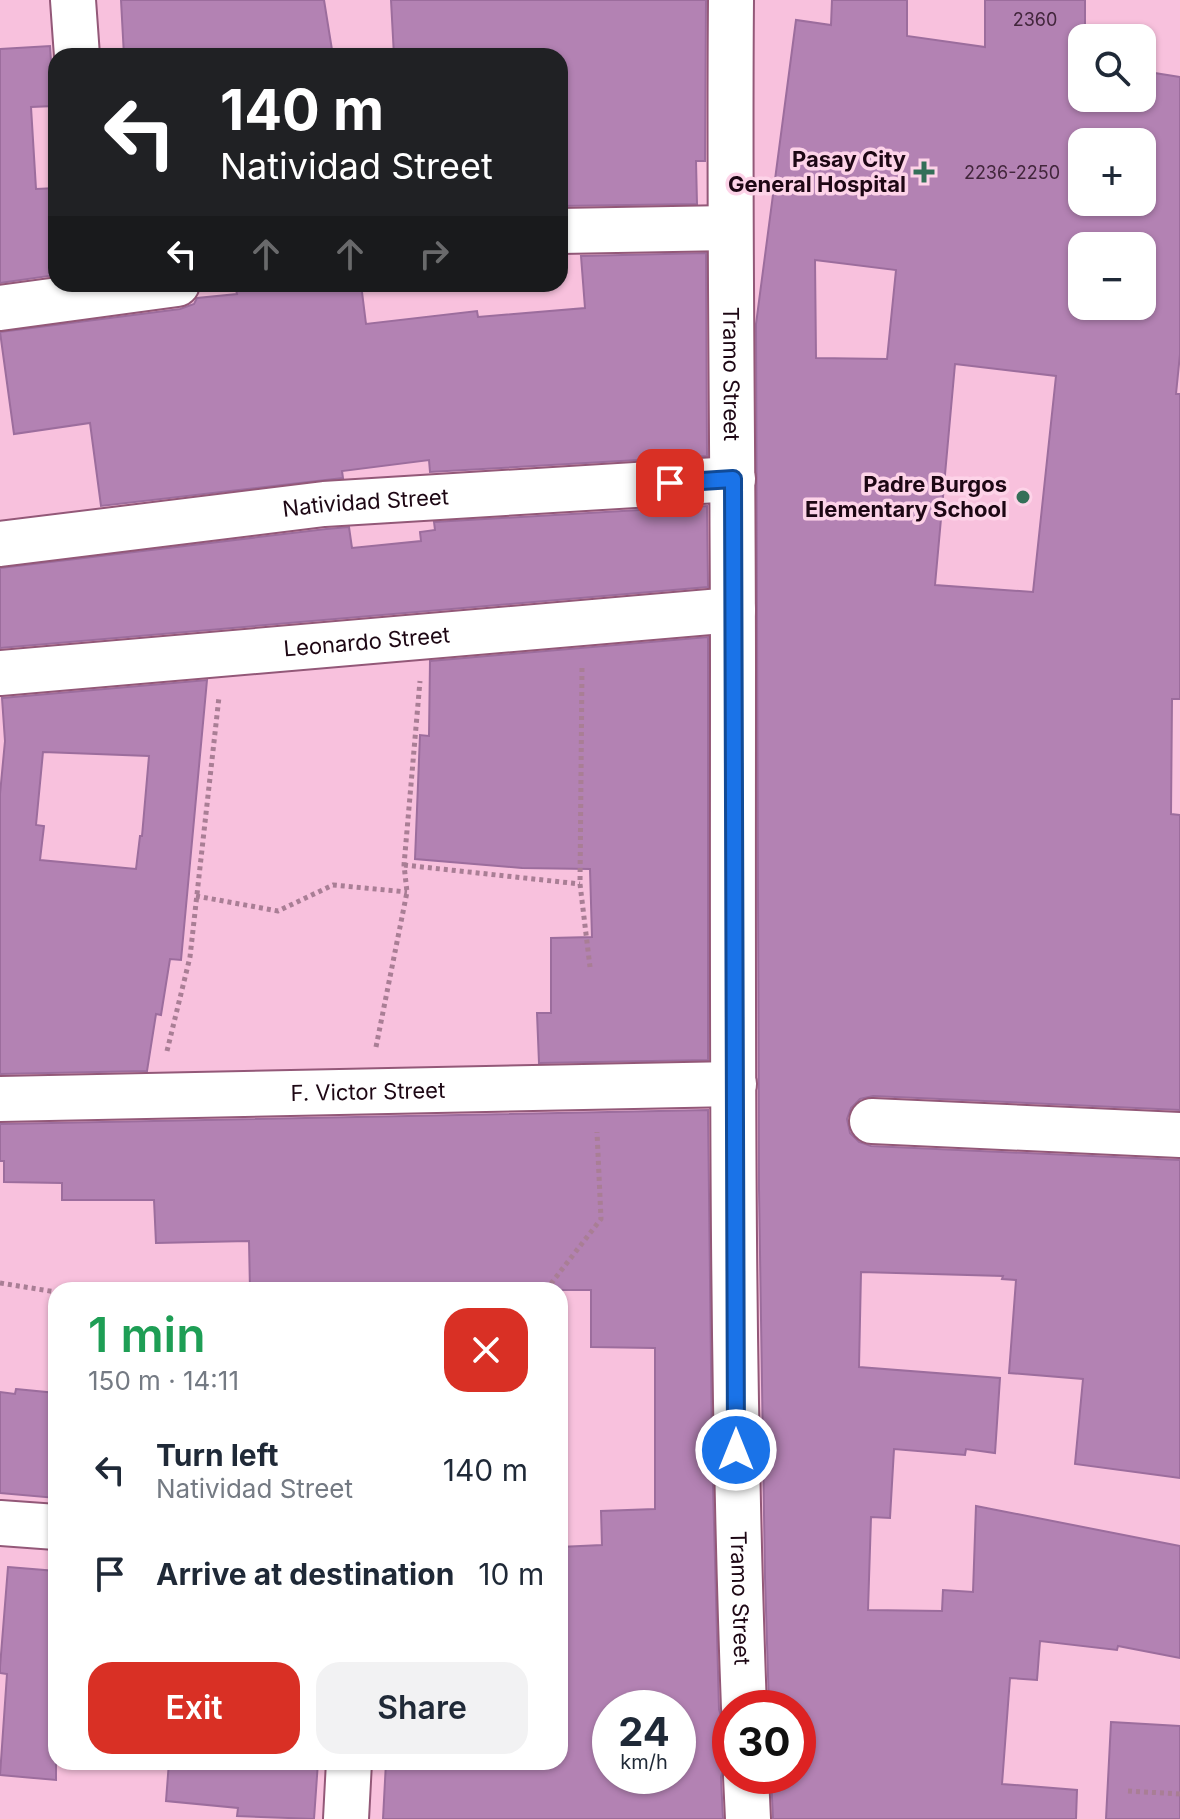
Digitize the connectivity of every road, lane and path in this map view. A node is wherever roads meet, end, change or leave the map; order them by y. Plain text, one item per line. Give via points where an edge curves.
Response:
1 (73, 0) edge
2 (731, 0) edge
3 (76, 48) edge
4 (729, 228) junction
5 (568, 231) edge
6 (84, 292) edge
7 (0, 308) edge
8 (733, 479) junction
9 (0, 544) edge
10 (733, 610) junction
11 (582, 623) junction
12 (424, 636) junction
13 (224, 653) junction
14 (0, 673) edge
15 (404, 865) junction
16 (580, 884) junction
17 (407, 892) junction
18 (196, 896) junction
19 (590, 967) dead end
20 (734, 1084) junction
21 (595, 1087) junction
22 (367, 1091) junction
23 (157, 1094) junction
24 (0, 1099) edge
25 (872, 1121) dead end
26 (1180, 1135) edge
27 (552, 1282) edge
28 (0, 1283) edge
29 (48, 1291) edge
30 (0, 1523) edge
31 (48, 1526) edge
32 (743, 1690) edge
33 (349, 1770) edge
34 (1128, 1791) dead end
35 (747, 1794) edge
36 (1180, 1794) edge
37 (346, 1819) edge
38 (748, 1819) edge

1 - 3 street
2 - 4 street, Tramo Street
4 - 5 street
4 - 8 street, Tramo Street
6 - 7 street
8 - 9 street, Natividad Street via 324,504
8 - 10 street, Tramo Street
10 - 11 street, Leonardo Street
10 - 20 street, Tramo Street
11 - 12 street, Leonardo Street
11 - 16 path
12 - 13 street, Leonardo Street
12 - 15 path
13 - 14 street, Leonardo Street
13 - 18 path
15 - 16 path
15 - 17 path
16 - 19 path
17 - 18 path via 333,885 278,911
17 - 22 path
18 - 23 path via 190,957
20 - 21 street, F. Victor Street
20 - 32 street, Tramo Street
21 - 22 street, F. Victor Street
21 - 27 path via 601,1219
22 - 23 street, F. Victor Street
23 - 24 street, F. Victor Street
25 - 26 street
28 - 29 path
30 - 31 street
33 - 37 street
34 - 36 path
35 - 38 street

